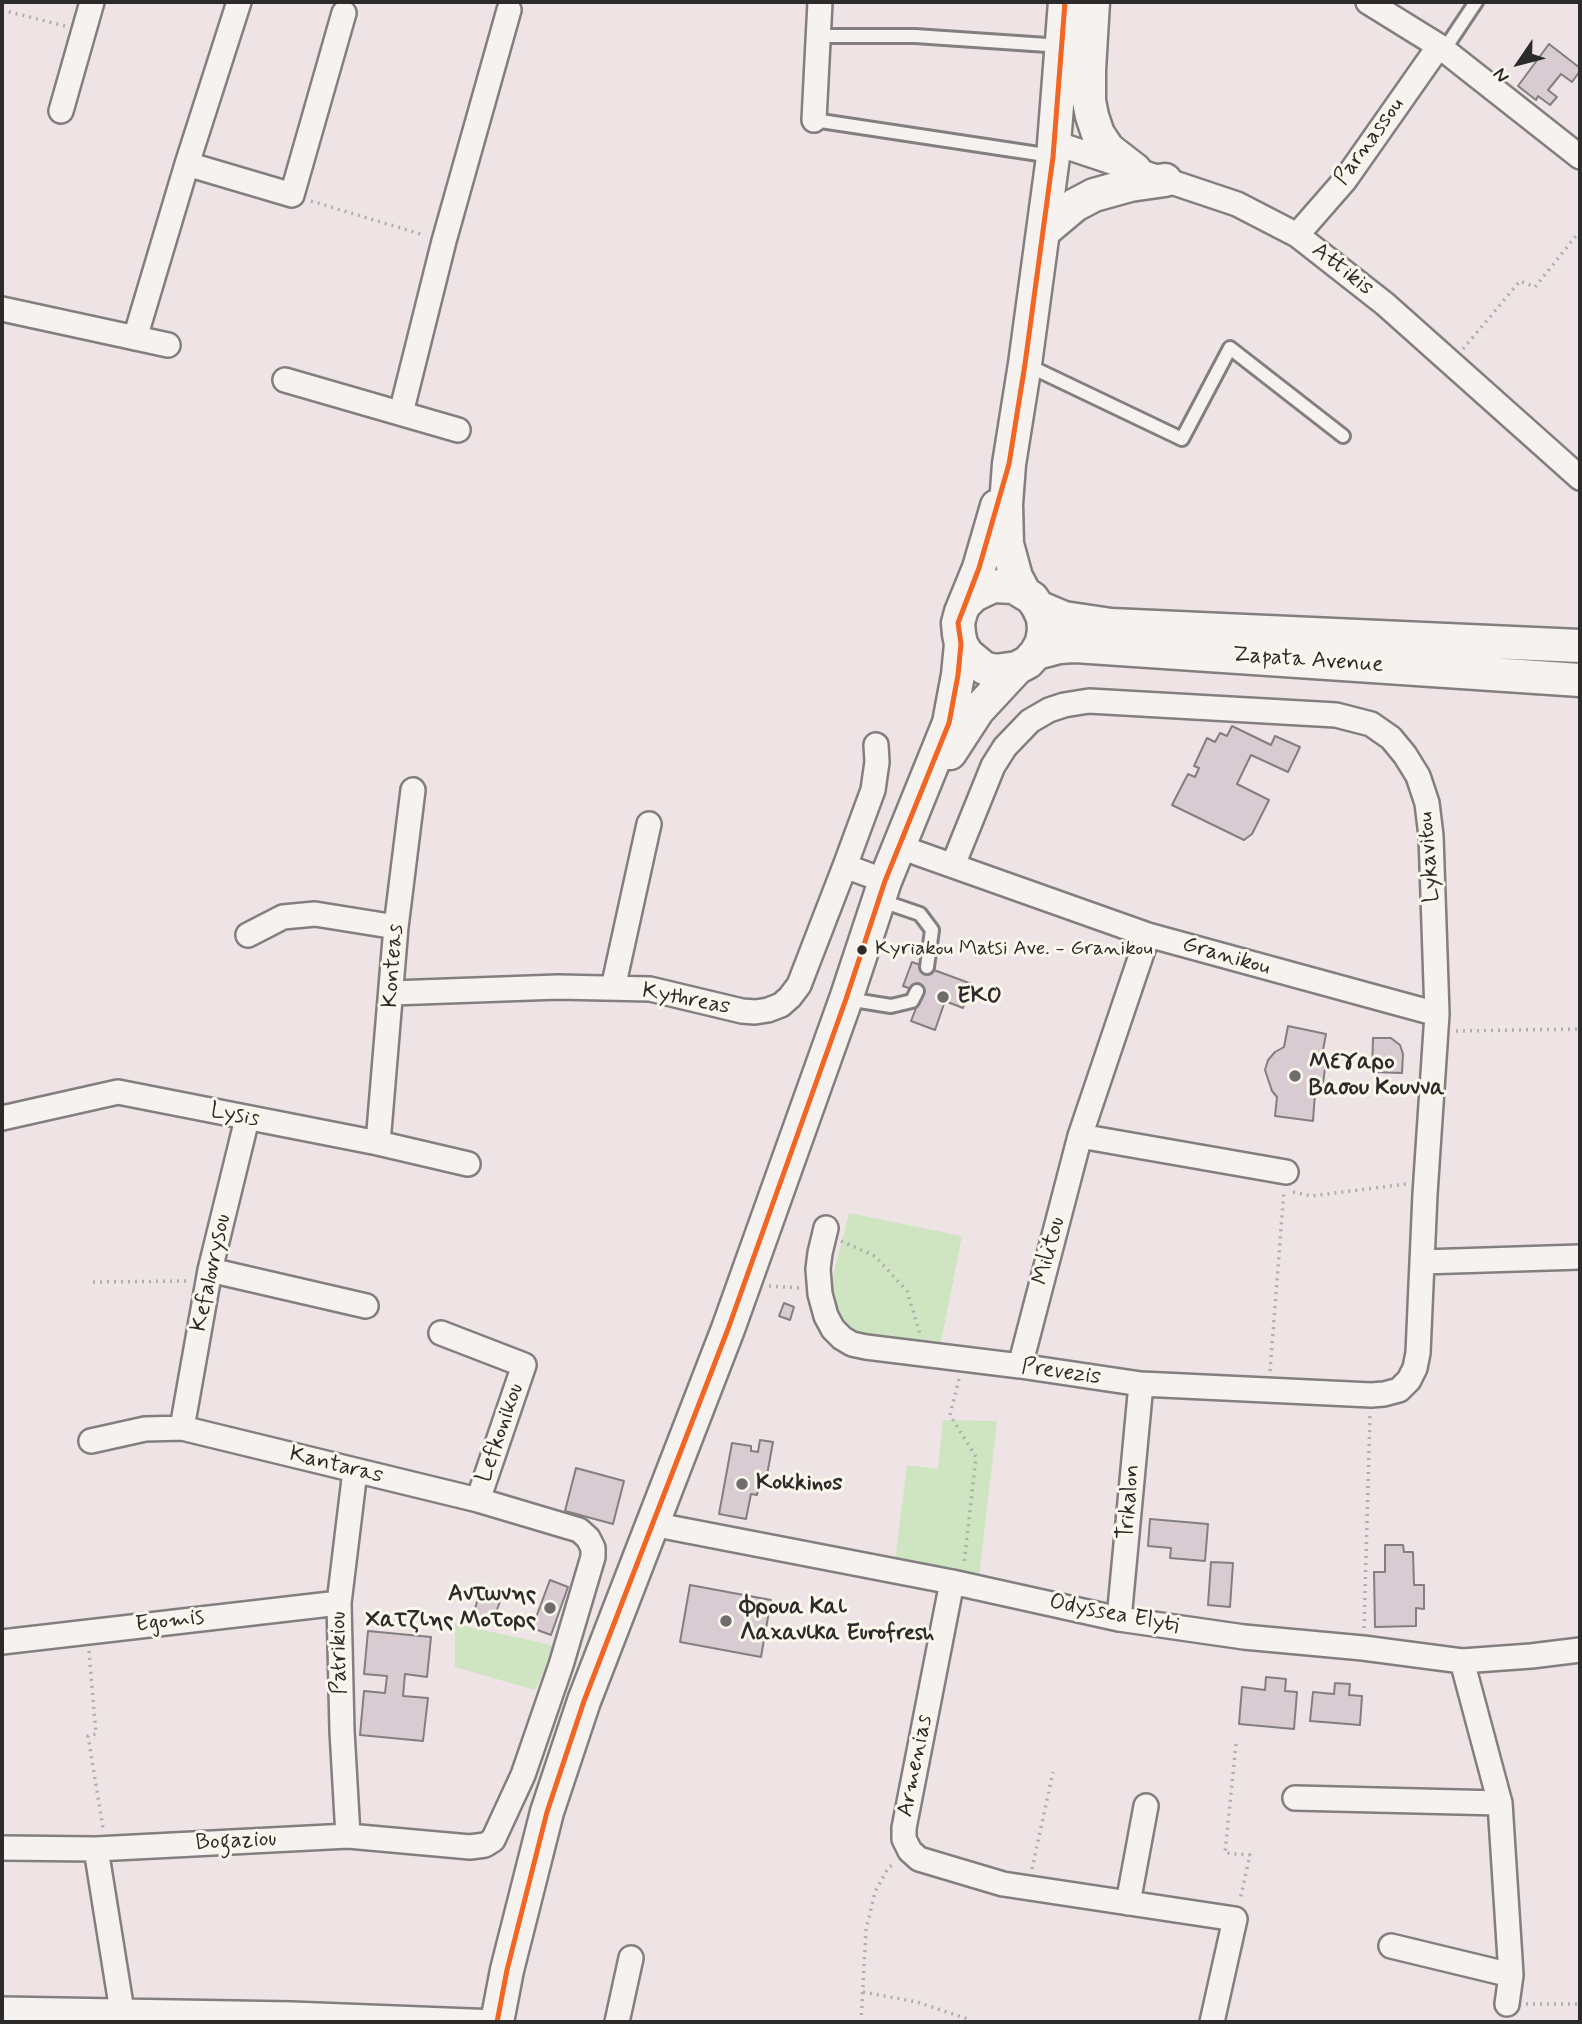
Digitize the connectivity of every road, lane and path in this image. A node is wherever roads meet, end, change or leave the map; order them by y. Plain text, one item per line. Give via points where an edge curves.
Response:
1 (92, 2) edge
2 (238, 2) edge
3 (820, 2) edge
4 (1065, 2) edge
5 (1093, 2) edge
6 (1368, 2) edge
7 (1476, 2) edge
8 (2, 10) edge
9 (509, 10) dead end
10 (344, 13) dead end
11 (83, 31) junction
12 (818, 36) junction
13 (1062, 46) junction
14 (1442, 48) junction
15 (61, 111) dead end
16 (814, 120) joint
17 (1054, 150) junction
18 (1580, 157) edge
19 (187, 164) junction
20 (1135, 170) junction
21 (1165, 180) junction
22 (292, 195) junction
23 (1044, 231) junction
24 (1580, 231) edge
25 (1297, 235) junction
26 (444, 241) junction
27 (2, 309) edge
28 (135, 338) junction
29 (168, 345) dead end
30 (1451, 363) junction
31 (1025, 364) junction
32 (285, 380) dead end
33 (401, 413) junction
34 (458, 430) dead end
35 (1343, 436) dead end
36 (1009, 464) junction
37 (1580, 478) edge
38 (1031, 599) junction
39 (966, 603) junction
40 (961, 644) junction
41 (1580, 646) edge
42 (1027, 660) junction
43 (1580, 680) edge
44 (876, 745) dead end
45 (413, 790) dead end
46 (649, 824) dead end
47 (905, 834) junction
48 (953, 865) junction
49 (845, 866) junction
50 (882, 891) junction
51 (396, 927) junction
52 (248, 935) dead end
53 (1148, 935) junction
54 (927, 967) dead end
55 (613, 988) junction
56 (916, 991) dead end
57 (392, 993) junction
58 (846, 999) junction
59 (1437, 1023) junction
60 (1580, 1029) edge
61 (2, 1118) edge
62 (247, 1119) junction
63 (1080, 1136) junction
64 (378, 1143) junction
65 (468, 1164) dead end
66 (1285, 1181) junction
67 (1426, 1181) junction
68 (826, 1231) joint
69 (1580, 1257) edge
70 (1422, 1262) junction
71 (209, 1275) junction
72 (93, 1282) dead end
73 (744, 1284) junction
74 (820, 1289) junction
75 (366, 1306) dead end
76 (441, 1333) dead end
77 (926, 1356) junction
78 (963, 1360) junction
79 (1020, 1366) junction
80 (1141, 1384) junction
81 (1268, 1390) junction
82 (1399, 1390) joint
83 (1371, 1395) junction
84 (182, 1427) junction
85 (91, 1441) dead end
86 (355, 1471) junction
87 (478, 1500) junction
88 (652, 1524) junction
89 (957, 1583) junction
90 (339, 1603) junction
91 (1119, 1619) junction
92 (87, 1632) junction
93 (2, 1642) edge
94 (1363, 1648) junction
95 (1580, 1650) edge
96 (1462, 1661) junction
97 (561, 1665) junction
98 (593, 1678) junction
99 (1236, 1744) dead end
100 (1053, 1772) dead end
101 (1295, 1798) dead end
102 (1500, 1803) junction
103 (1146, 1806) dead end
104 (348, 1836) junction
105 (2, 1849) edge
106 (102, 1849) junction
107 (910, 1851) junction
108 (1028, 1887) junction
109 (1128, 1903) junction
110 (1236, 1919) junction
111 (1391, 1947) dead end
112 (631, 1958) dead end
113 (1511, 1975) junction
114 (863, 1992) junction
115 (1507, 2004) joint
116 (1580, 2004) edge
117 (2, 2009) edge
118 (122, 2011) junction
119 (292, 2018) edge
120 (497, 2022) edge
121 (617, 2022) edge
122 (861, 2022) edge
123 (971, 2022) edge
124 (1212, 2022) edge

1 - 11 street
2 - 19 street
3 - 12 street
4 - 13 main road
5 - 20 main road via 1092,117 1108,149
6 - 14 street
7 - 14 lane
8 - 11 path
9 - 26 street
10 - 22 street
11 - 15 street
12 - 13 lane via 915,36
12 - 16 street
13 - 17 main road
14 - 18 street
14 - 25 street, Parnassou via 1345,180
16 - 17 lane
17 - 20 street, Attikis
17 - 23 main road
19 - 22 street
19 - 28 street
20 - 21 street, Attikis
21 - 23 main road via 1094,195
21 - 25 street, Attikis via 1237,204
22 - 26 path
23 - 31 main road
24 - 30 path via 1535,287 1520,281
25 - 30 street, Attikis
26 - 33 street
27 - 28 street
28 - 29 street
30 - 37 street, Attikis
31 - 35 lane via 1182,439 1230,348
31 - 36 main road
32 - 33 street
33 - 34 street
36 - 38 main road via 1007,544 1016,577
36 - 39 main road
38 - 39 main road via 1004,585 974,595
38 - 41 main road, Zapata Avenue via 1064,618 1111,625
38 - 42 main road via 1043,618 1044,630 1042,642
39 - 40 main road via 958,623
40 - 42 main road via 984,668 1006,671
40 - 47 main road via 949,723
42 - 43 main road, Zapata Avenue via 1059,647 1075,646
42 - 47 main road via 972,720
44 - 49 street, Kythreas via 873,790
45 - 51 street, Konteas
46 - 55 street
47 - 48 street, Granikou
47 - 50 main road
48 - 53 street, Granikou
48 - 59 street, Lykavitou via 993,766 1030,721 1049,710 1089,701 1336,716 1363,722 1379,728 1398,746 1414,767 1427,803
49 - 50 street
49 - 55 street, Kythreas via 805,972 781,1005 742,1011 650,989
50 - 54 lane via 920,914 932,930
50 - 58 main road
51 - 52 street via 315,914 283,917
51 - 57 street, Konteas
53 - 59 street, Granikou
53 - 63 street, Militou
55 - 57 street, Kythreas
56 - 58 lane via 912,1001 891,1006
57 - 64 street, Konteas
58 - 73 main road
59 - 60 path
59 - 67 street, Lykavitou
61 - 62 street, Lysis via 118,1092
62 - 64 street, Lysis
62 - 71 street, Kefalovrysou
63 - 66 street
63 - 79 street, Militou
64 - 65 street, Lysis
66 - 67 path via 1311,1196
66 - 81 path
67 - 70 street, Lykavitou
68 - 74 street, Prevezis via 819,1258
68 - 77 path via 875,1256 907,1291
69 - 70 street
70 - 82 street, Lykavitou via 1418,1353 1409,1380
71 - 72 path
71 - 75 street
71 - 84 street, Kefalovrysou
73 - 74 path
73 - 88 main road
74 - 77 street, Prevezis via 827,1320 847,1342
76 - 87 street, Lefkonikou via 524,1366
77 - 78 street, Prevezis
78 - 79 street, Prevezis
78 - 89 path via 950,1415 976,1457
79 - 80 street, Prevezis
80 - 81 street, Prevezis
80 - 91 street, Trikalon
81 - 83 street, Prevezis
82 - 83 street, Prevezis
83 - 94 path
84 - 85 street, Kantaras via 145,1429
84 - 86 street, Kantaras
86 - 87 street, Kantaras
86 - 90 street, Patrikiou
87 - 97 street, Kantaras via 579,1530 589,1538 593,1557
88 - 89 street, Odyssea Elyti
88 - 98 main road
89 - 91 street, Odyssea Elyti
89 - 107 street, Armenias via 904,1828
90 - 92 street, Egomis
90 - 104 street, Patrikiou
91 - 94 street, Odyssea Elyti
92 - 93 street, Egomis
92 - 106 path via 96,1734 88,1736
94 - 96 street, Odyssea Elyti
95 - 96 street, Odyssea Elyti
96 - 102 street
97 - 98 street
97 - 104 street, Bogaziou via 523,1775 492,1840 470,1847
98 - 120 main road via 547,1812
99 - 110 path via 1225,1853 1250,1855
100 - 108 path
101 - 102 street
102 - 113 street
103 - 109 street
104 - 106 street, Bogaziou
105 - 106 street, Bogaziou
106 - 118 street
107 - 108 street, Armenias via 919,1859
107 - 114 path via 888,1868 874,1892 866,1930
108 - 109 street, Armenias
109 - 110 street, Armenias
110 - 124 street
111 - 113 street
112 - 121 street
113 - 115 street
114 - 122 path
114 - 123 path via 917,2003
115 - 116 path
117 - 118 street
118 - 119 street
119 - 120 street

